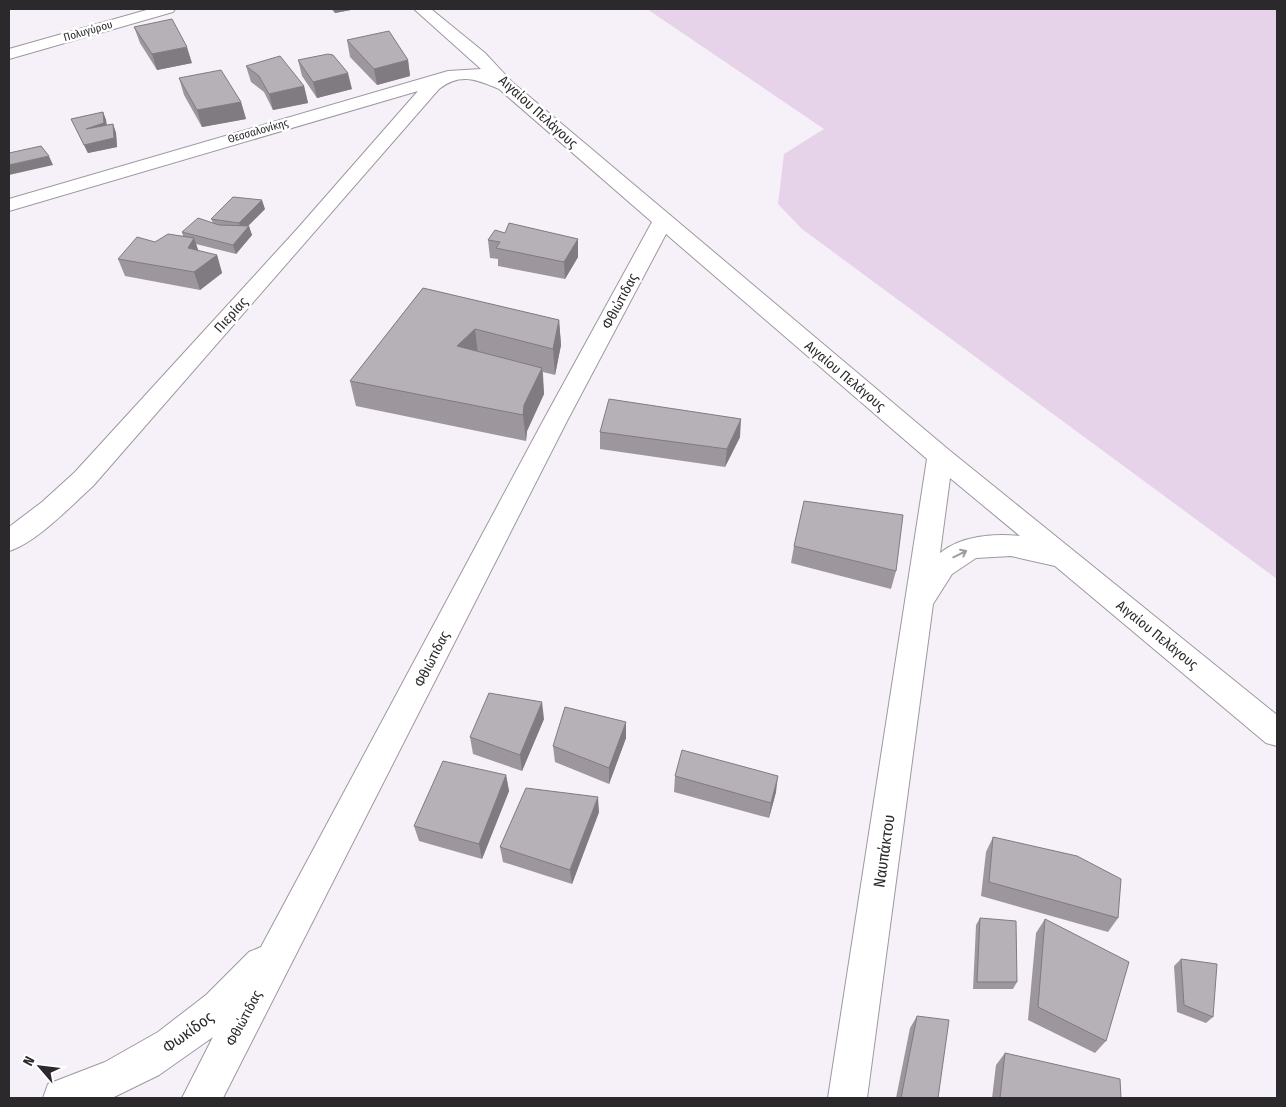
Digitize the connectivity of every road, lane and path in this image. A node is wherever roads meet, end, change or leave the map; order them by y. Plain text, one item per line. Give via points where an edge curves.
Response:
1 (168, 9) edge
2 (422, 9) edge
3 (9, 54) edge
4 (442, 79) junction
5 (506, 86) junction
6 (9, 205) edge
7 (663, 221) junction
8 (940, 456) junction
9 (9, 540) edge
10 (1088, 578) junction
11 (919, 604) junction
12 (1277, 733) edge
13 (289, 933) junction
14 (62, 1098) edge
15 (202, 1098) edge
16 (848, 1098) edge

1 - 3 street, Πολυγύρου
2 - 5 street, Αιγαίου Πελάγους via 479,57
4 - 5 street, Θεσσαλονίκης via 481,74
4 - 6 street, Θεσσαλονίκης
4 - 9 street, Πιερίας via 427,91 84,479
5 - 7 street, Αιγαίου Πελάγους
7 - 8 street, Αιγαίου Πελάγους
7 - 13 street, Φθιώτιδας via 555,421
8 - 10 street, Αιγαίου Πελάγους
8 - 11 street, Ναυπάκτου
11 -> 10 street, Ναυπάκτου via 934,576 948,561 991,545 1042,552 1067,562
10 - 12 street, Αιγαίου Πελάγους
11 - 16 street, Ναυπάκτου
13 - 14 street, Φωκίδος via 223,1007 198,1027 131,1069
13 - 15 street, Φθιώτιδας

